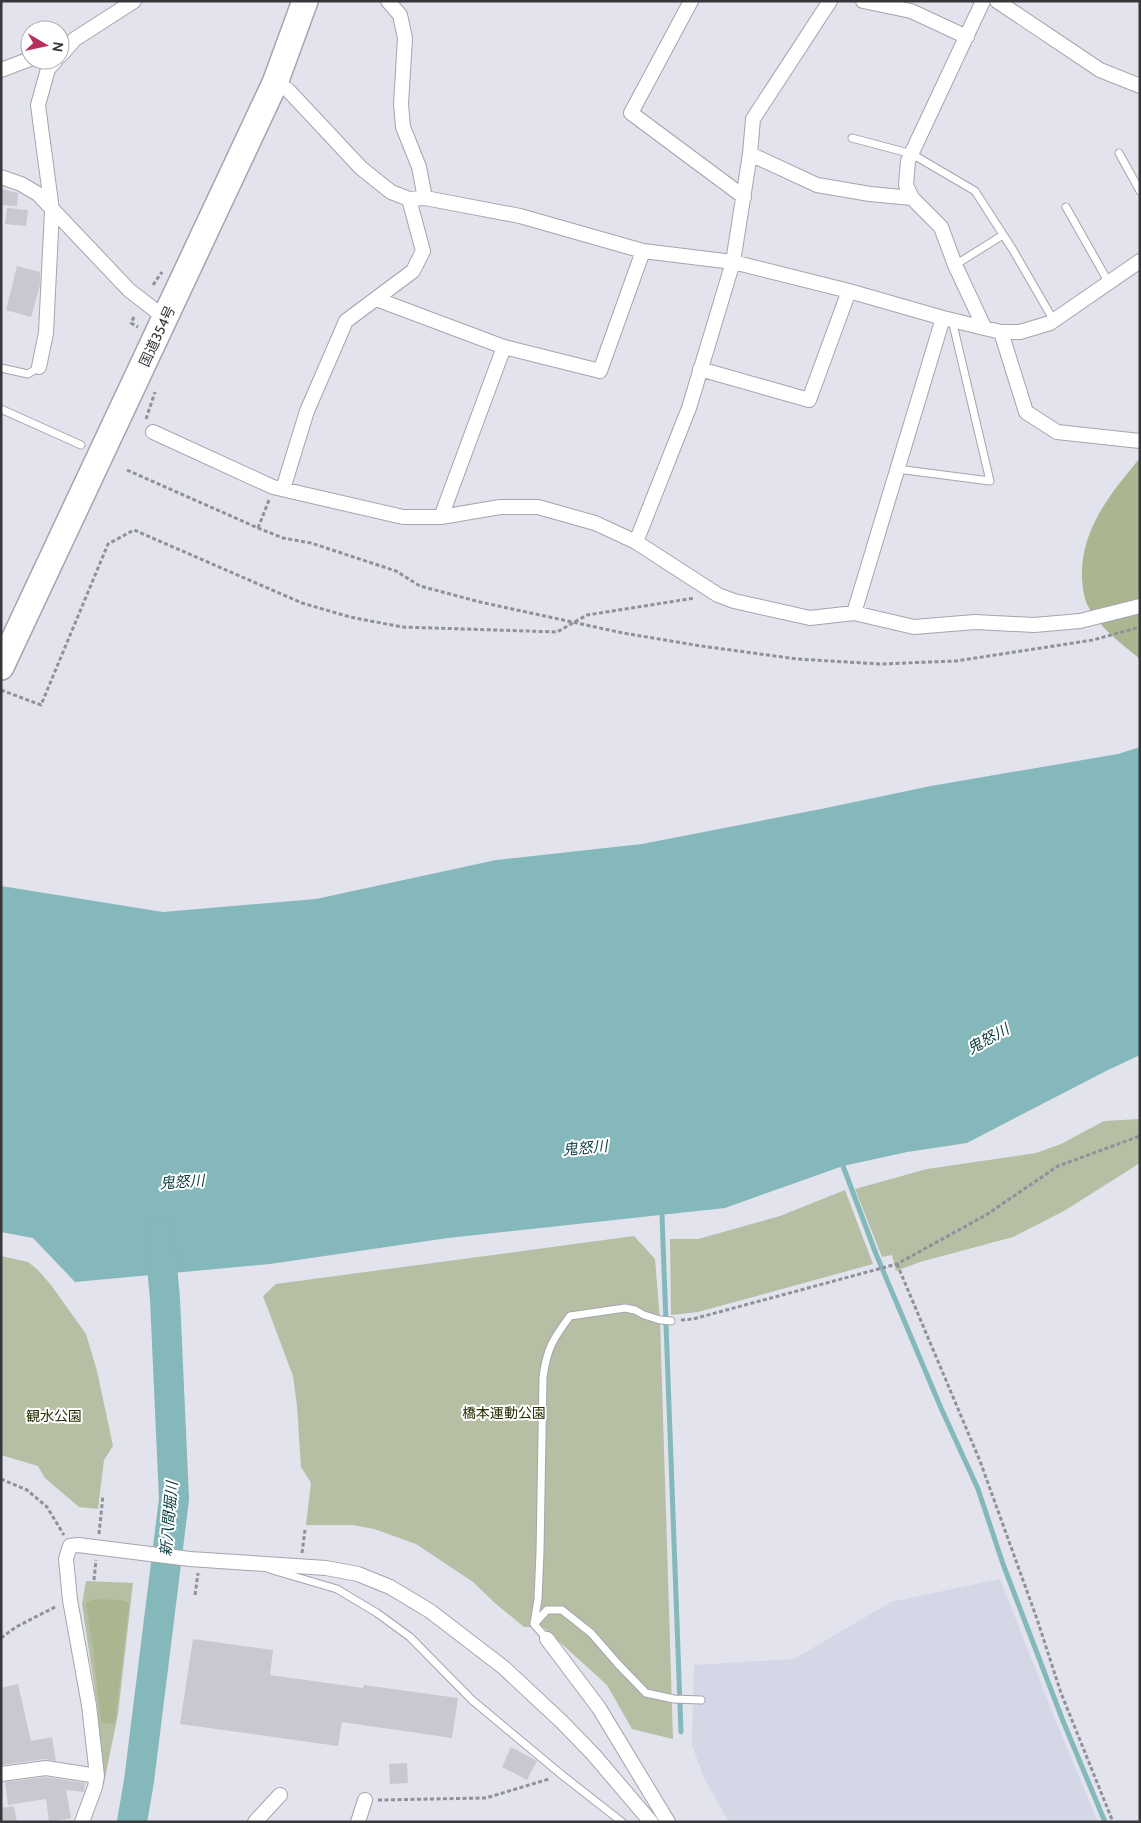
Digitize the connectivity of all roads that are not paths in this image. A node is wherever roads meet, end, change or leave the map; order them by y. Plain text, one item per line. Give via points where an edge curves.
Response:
1 (134, 1) edge
2 (305, 1) edge
3 (388, 1) edge
4 (690, 1) edge
5 (830, 1) edge
6 (863, 1) edge
7 (983, 1) edge
8 (997, 1) edge
9 (967, 37) junction
10 (70, 44) edge
11 (20, 63) edge
12 (1, 70) edge
13 (48, 70) edge
14 (274, 83) junction
15 (1140, 86) edge
16 (852, 138) dead end
17 (1119, 152) dead end
18 (750, 154) junction
19 (912, 154) junction
20 (1, 177) edge
21 (1140, 191) edge
22 (744, 197) junction
23 (425, 198) junction
24 (912, 198) junction
25 (408, 199) junction
26 (1066, 207) dead end
27 (52, 210) junction
28 (1004, 235) junction
29 (643, 251) junction
30 (733, 262) junction
31 (1140, 262) edge
32 (955, 265) junction
33 (1109, 283) junction
34 (849, 291) junction
35 (376, 298) junction
36 (166, 318) junction
37 (947, 319) junction
38 (1054, 321) junction
39 (984, 327) junction
40 (1001, 332) junction
41 (504, 347) junction
42 (39, 367) joint
43 (1, 368) edge
44 (700, 369) junction
45 (1, 410) edge
46 (153, 432) dead end
47 (1140, 441) edge
48 (81, 445) dead end
49 (897, 469) junction
50 (278, 488) junction
51 (441, 516) junction
52 (636, 542) junction
53 (1140, 606) edge
54 (854, 613) junction
55 (1, 667) edge
56 (670, 1321) road end
57 (245, 1562) junction
58 (534, 1624) junction
59 (547, 1639) joint
60 (701, 1700) dead end
61 (1, 1774) edge
62 (97, 1776) junction
63 (280, 1795) dead end
64 (364, 1800) road end
65 (82, 1822) edge
66 (254, 1822) edge
67 (358, 1822) edge
68 (622, 1822) edge
69 (651, 1822) edge
70 (668, 1822) edge

1 - 10 street
2 - 14 highway, 国道354号
3 - 23 street via 400,15 405,38 401,104 403,127 419,166
4 - 22 street via 631,113
5 - 18 street via 753,120
6 - 9 street via 911,11
7 - 9 street
8 - 15 street via 1100,70
9 - 19 street
11 - 12 street
13 - 27 street via 38,104
14 - 25 street via 288,90 361,168 392,192
14 - 36 highway, 国道354号
16 - 19 lane
17 - 21 lane
18 - 22 street
18 - 24 street via 817,185
19 - 24 street via 908,161 906,185
19 - 28 lane via 975,191
20 - 27 street via 38,194
22 - 30 street
23 - 25 street
23 - 29 street via 520,216
24 - 32 street via 940,228
25 - 35 street via 422,251 413,271
26 - 33 lane
27 - 36 street via 129,290
27 - 42 street via 46,332
28 - 32 lane
28 - 38 lane
29 - 30 street
29 - 41 street via 600,370
30 - 34 street
30 - 44 street
31 - 33 street
32 - 39 street
33 - 38 street
34 - 37 street
34 - 44 street via 809,400
35 - 41 street
35 - 50 street via 346,321 307,410
36 - 55 highway, 国道354号
37 - 39 street
37 - 49 street
37 - 49 lane via 990,481
38 - 40 street via 1020,332
39 - 40 street
40 - 47 street via 1026,412 1057,432
41 - 51 street
42 - 43 lane via 28,374
44 - 52 street via 689,408
45 - 48 lane
46 - 50 street
49 - 54 street
50 - 51 street via 403,517
51 - 52 street via 500,507 538,507 595,524
52 - 54 street via 718,595 734,601 810,618
53 - 54 street via 1080,621 1034,625 975,622 914,627
56 - 58 lane via 625,1308 570,1316 546,1354 538,1598
57 - 62 street via 195,1560 98,1546 70,1546 66,1559 70,1600 89,1705
57 - 68 lane via 337,1589 377,1613 410,1637 472,1700
57 - 69 street via 326,1568 358,1574 390,1587 430,1611 503,1667 562,1722
58 - 59 lane
58 - 60 lane via 547,1610 562,1610 591,1632 646,1693
59 - 70 street via 599,1708
61 - 62 street via 46,1768
62 - 65 street
63 - 66 street
64 - 67 street

